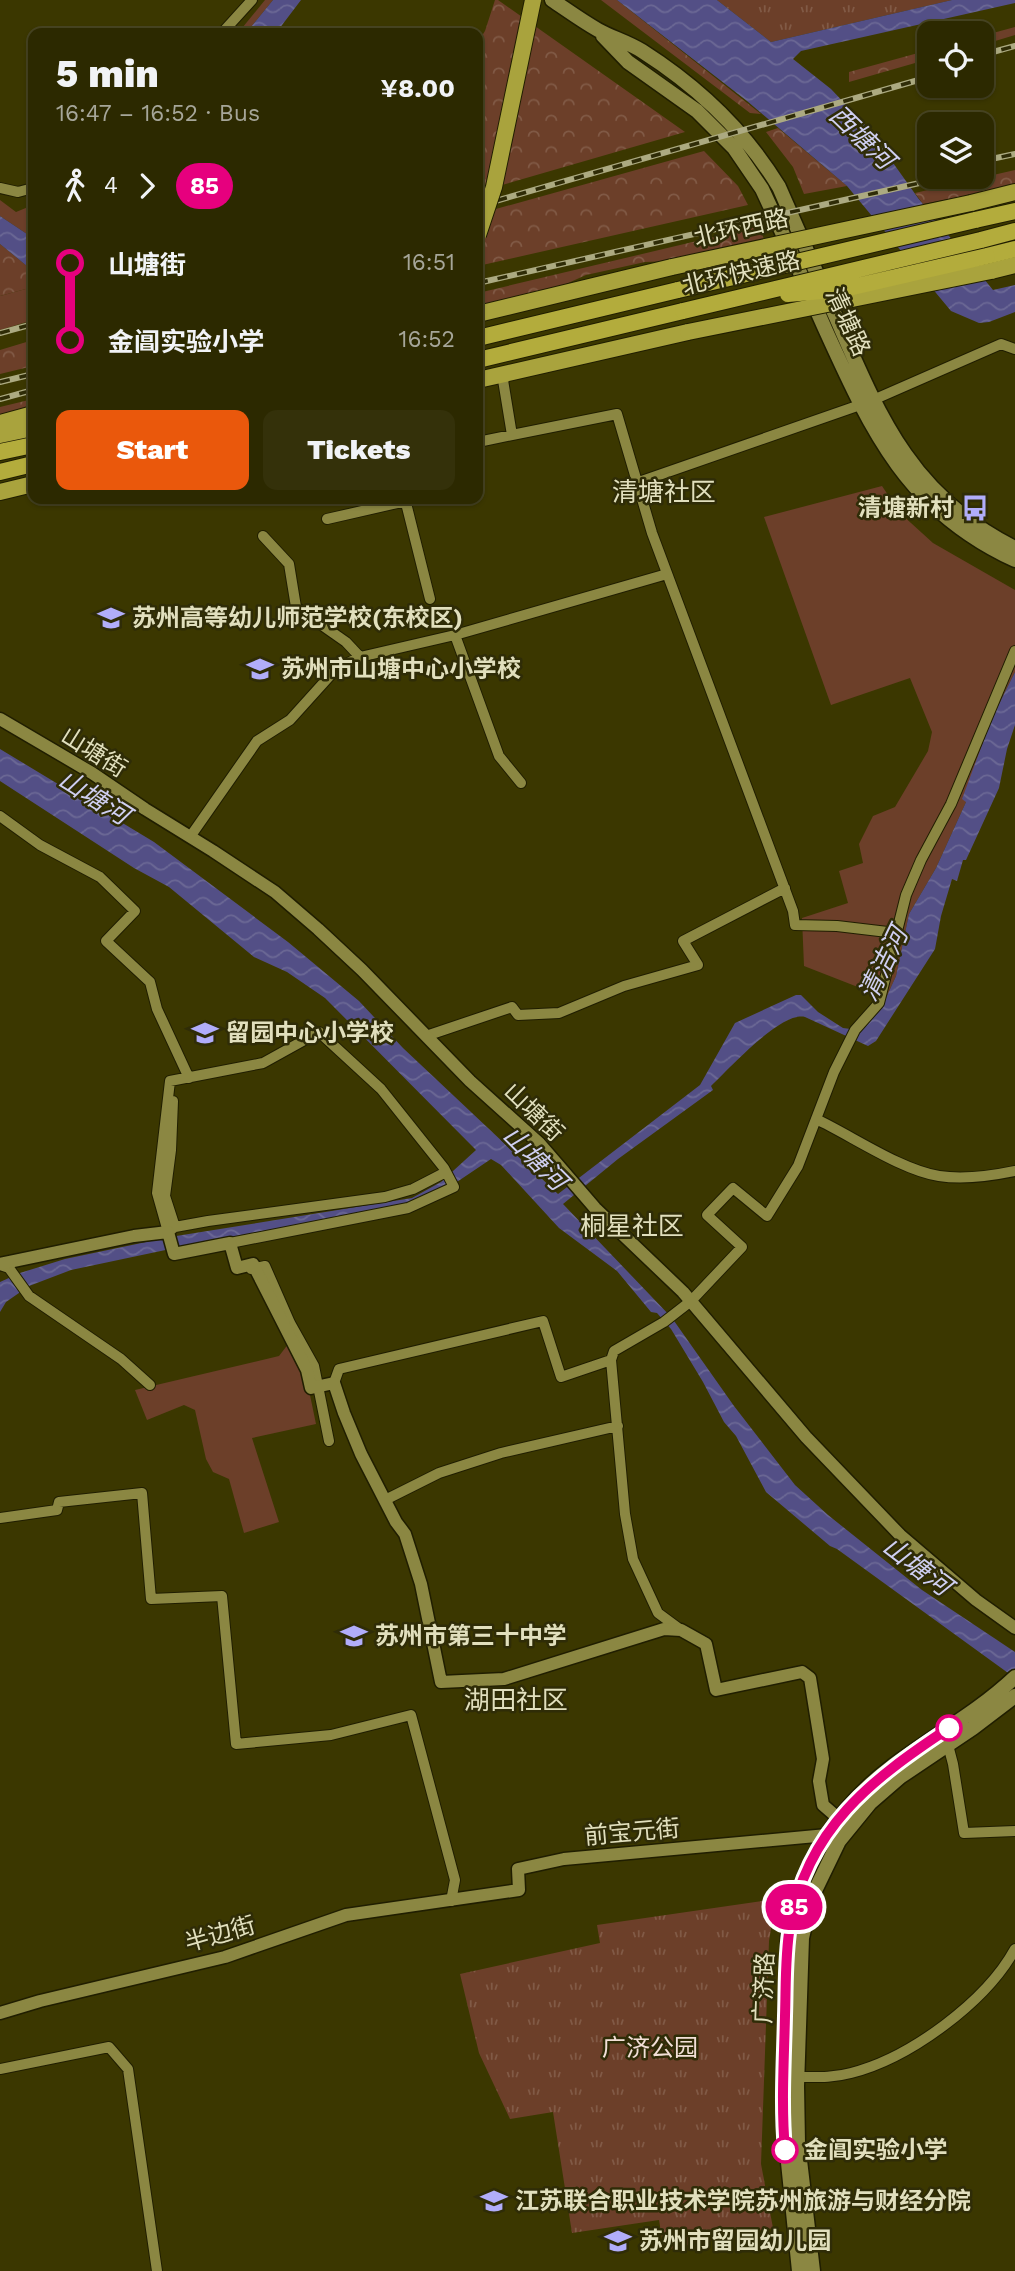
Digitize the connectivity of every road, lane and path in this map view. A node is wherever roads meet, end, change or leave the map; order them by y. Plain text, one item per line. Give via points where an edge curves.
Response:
1 (252, 0) edge
2 (533, 0) edge
3 (552, 0) edge
4 (227, 28) edge
5 (0, 188) edge
6 (28, 189) edge
7 (1015, 192) edge
8 (1015, 211) edge
9 (483, 221) edge
10 (1015, 232) edge
11 (1015, 249) edge
12 (989, 263) junction
13 (1015, 265) edge
14 (730, 299) junction
15 (483, 313) edge
16 (483, 337) edge
17 (1015, 349) edge
18 (483, 359) edge
19 (502, 374) junction
20 (483, 379) edge
21 (867, 402) junction
22 (28, 415) edge
23 (0, 423) edge
24 (28, 429) edge
25 (0, 435) edge
26 (512, 435) junction
27 (483, 441) edge
28 (28, 445) edge
29 (0, 452) edge
30 (28, 465) edge
31 (0, 472) edge
32 (636, 483) junction
33 (28, 485) edge
34 (0, 492) edge
35 (389, 504) edge
36 (406, 504) edge
37 (327, 519) dead end
38 (264, 536) dead end
39 (1015, 548) edge
40 (1015, 560) edge
41 (667, 574) junction
42 (430, 599) dead end
43 (455, 635) junction
44 (1015, 651) edge
45 (360, 657) junction
46 (0, 719) edge
47 (521, 783) dead end
48 (0, 816) edge
49 (190, 837) junction
50 (785, 888) junction
51 (896, 933) junction
52 (426, 1036) junction
53 (189, 1078) junction
54 (173, 1087) dead end
55 (816, 1119) junction
56 (1015, 1171) edge
57 (447, 1173) junction
58 (170, 1231) junction
59 (233, 1245) junction
60 (3, 1265) edge
61 (691, 1301) junction
62 (611, 1360) junction
63 (334, 1383) junction
64 (150, 1385) dead end
65 (618, 1426) junction
66 (329, 1441) dead end
67 (385, 1500) junction
68 (0, 1518) edge
69 (1015, 1628) edge
70 (681, 1630) junction
71 (1015, 1677) edge
72 (1015, 1696) edge
73 (970, 1723) junction
74 (948, 1745) junction
75 (844, 1823) junction
76 (1015, 1831) edge
77 (833, 1838) junction
78 (451, 1901) junction
79 (1015, 1949) edge
80 (0, 2013) edge
81 (0, 2069) edge
82 (797, 2077) junction
83 (157, 2271) edge
84 (799, 2271) edge
85 (813, 2271) edge

1 - 4 street
2 - 9 main road, bridge
3 - 21 main road, 清塘路 via 597,30 628,62 697,111 746,163
5 - 6 street
7 - 15 main road, 北环西路, bridge
8 - 16 highway, 北环快速路, bridge
10 - 14 highway, 北环快速路, bridge
11 - 12 highway
12 - 13 main road
12 - 14 highway, bridge via 844,289
12 - 19 main road, bridge
14 - 18 highway, 北环快速路, bridge
17 - 21 street via 1001,344
19 - 20 main road
19 - 26 street
21 - 32 street
21 - 39 main road, 清塘路 via 931,487 974,524
21 - 40 main road, 清塘路 via 890,457 922,496 974,538
22 - 23 main road
24 - 25 main road
26 - 27 street
26 - 32 street via 617,414
28 - 29 highway
30 - 31 highway
32 - 41 street
33 - 34 main road
35 - 37 street
36 - 42 street
38 - 45 street via 289,564 296,607
41 - 43 street
41 - 50 street
43 - 45 street
43 - 47 street via 499,756
44 - 51 street via 951,804 906,895
45 - 49 street via 337,669 290,720 257,741
46 - 49 street, 山塘街
48 - 53 street via 40,845 100,877 135,911 106,941 150,982 157,1009
49 - 52 street, 山塘街 via 275,892 362,970
50 - 51 street via 795,925
50 - 52 street via 684,941 698,965 624,986 559,1013 518,1015 512,1007
51 - 55 street via 878,1003 853,1034
52 - 61 street, 山塘街 via 539,1143
53 - 57 street via 263,1063 319,1032 381,1089
53 - 58 street via 170,1082 157,1193
54 - 58 street via 165,1196
55 - 56 street via 892,1160 939,1176 987,1177
55 - 61 street via 798,1166 767,1216 733,1188 707,1216 742,1247
57 - 58 street via 385,1197
57 - 59 street via 453,1186 424,1203
58 - 59 street via 174,1254
58 - 60 street
59 - 63 street via 237,1268 253,1264 307,1370 310,1388
59 - 66 street via 242,1271 265,1266 314,1366
60 - 64 street via 29,1296 121,1359
61 - 62 street via 614,1351
61 - 69 street, 山塘街 via 806,1437 900,1535
62 - 63 street via 561,1377 543,1321 339,1369
62 - 65 street
63 - 67 street
65 - 67 street via 501,1452 439,1473
65 - 70 street via 632,1559 658,1613
67 - 70 street via 405,1534 421,1584 441,1682 504,1679 664,1629
68 - 78 street via 57,1510 59,1502 142,1493 151,1599 222,1596 236,1744 331,1735 411,1715 455,1880
70 - 75 street via 706,1644 716,1690 802,1672 810,1678 823,1759 819,1781 823,1805
71 - 73 main road, 广济路
72 - 73 main road, 广济路
73 - 74 main road, 广济路
73 - 75 main road, 广济路 via 888,1770 861,1794
74 - 75 main road, 广济路
74 - 76 street via 964,1833
75 - 77 main road, 广济路
77 - 78 street, 前宝元街 via 564,1859 518,1869 519,1890
77 - 82 main road, 广济路 via 803,1926
77 - 84 main road, 广济路 via 811,1864 790,1923 787,1948 784,2123
78 - 80 street, 半边街 via 346,1915 225,1957
79 - 82 street via 1003,1970 921,2042 873,2067 834,2077
81 - 83 street via 109,2047 128,2069
82 - 85 main road, 广济路 via 798,2143

